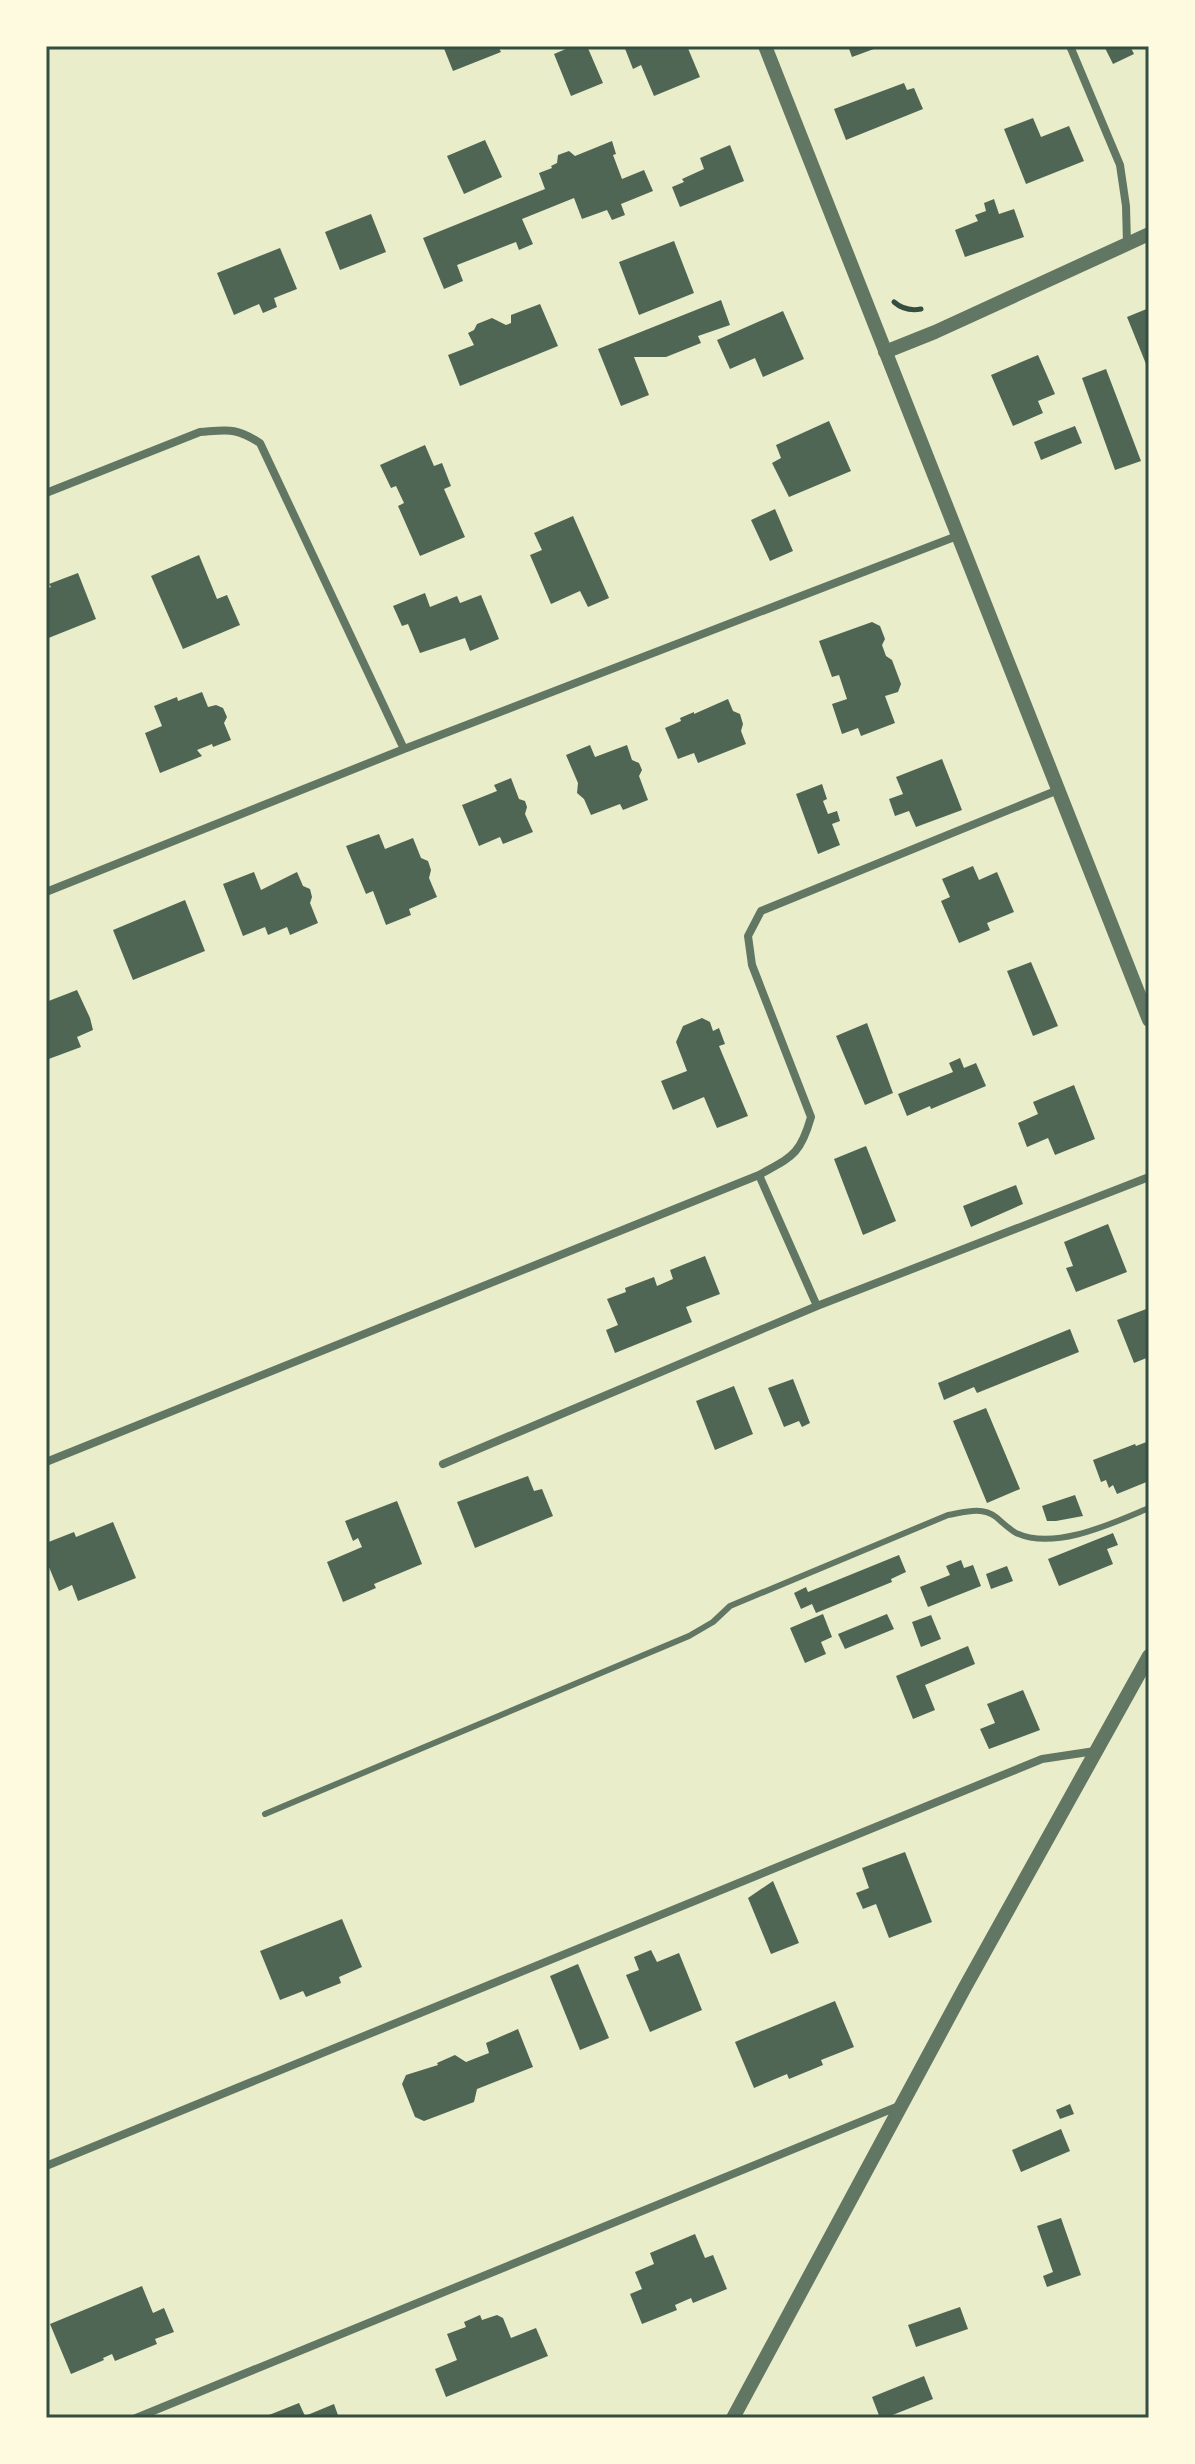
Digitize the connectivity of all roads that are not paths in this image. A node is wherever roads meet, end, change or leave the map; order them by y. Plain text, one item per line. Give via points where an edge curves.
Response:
1 (765, 46) edge
2 (1070, 46) edge
3 (1149, 234) edge
4 (1127, 244) junction
5 (885, 352) junction
6 (46, 493) edge
7 (957, 536) junction
8 (404, 749) junction
9 (1058, 790) junction
10 (46, 892) edge
11 (1149, 1020) edge
12 (759, 1175) junction
13 (1149, 1177) edge
14 (817, 1306) junction
15 (46, 1462) edge
16 (443, 1464) dead end
17 (1149, 1508) edge
18 (1149, 1656) edge
19 (1096, 1751) junction
20 (265, 1814) dead end
21 (903, 2104) junction
22 (46, 2166) edge
23 (136, 2418) edge
24 (733, 2418) edge

1 - 5 street
2 - 4 street via 1120,165
3 - 4 street
4 - 5 street
5 - 7 street
6 - 8 street via 200,432 242,432 260,443
7 - 8 street
7 - 9 street
8 - 10 street
9 - 11 street
9 - 12 street via 761,911 748,936 752,965 811,1117 794,1155
12 - 14 street
12 - 15 street
13 - 14 street
14 - 16 street
17 - 20 lane via 1068,1537 1040,1538 1017,1533 990,1512 948,1515 730,1606 689,1636
18 - 19 street
19 - 21 street
19 - 22 street via 1042,1759
21 - 23 street
21 - 24 street

